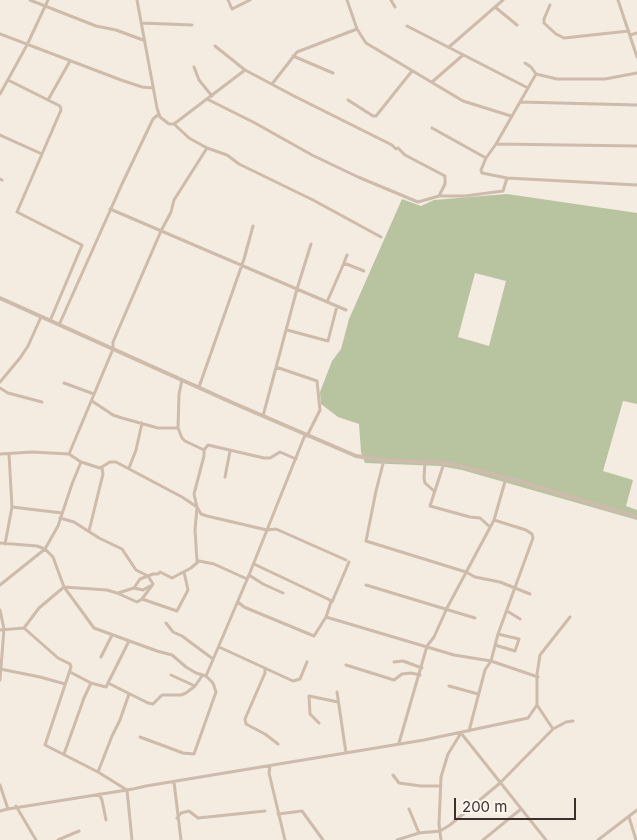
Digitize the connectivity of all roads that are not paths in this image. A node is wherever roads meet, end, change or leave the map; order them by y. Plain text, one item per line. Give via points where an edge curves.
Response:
1 (30, 0) edge
2 (48, 0) edge
3 (137, 0) edge
4 (228, 0) edge
5 (250, 0) edge
6 (347, 0) edge
7 (391, 0) edge
8 (503, 0) edge
9 (618, 0) edge
10 (550, 5) dead end
11 (45, 7) junction
12 (495, 7) junction
13 (395, 8) dead end
14 (141, 23) junction
15 (192, 25) dead end
16 (517, 25) dead end
17 (408, 26) dead end
18 (357, 29) junction
19 (629, 33) junction
20 (637, 33) edge
21 (0, 34) edge
22 (143, 40) junction
23 (27, 45) junction
24 (216, 46) dead end
25 (449, 47) junction
26 (464, 55) junction
27 (293, 56) junction
28 (637, 57) edge
29 (70, 61) junction
30 (525, 63) dead end
31 (194, 67) dead end
32 (245, 70) junction
33 (412, 71) junction
34 (333, 72) dead end
35 (637, 73) edge
36 (536, 74) junction
37 (8, 80) junction
38 (432, 82) junction
39 (272, 84) junction
40 (152, 88) junction
41 (528, 88) junction
42 (0, 94) edge
43 (212, 96) junction
44 (207, 99) junction
45 (48, 100) junction
46 (348, 100) dead end
47 (520, 102) junction
48 (637, 105) edge
49 (159, 114) junction
50 (511, 116) junction
51 (174, 124) junction
52 (432, 128) dead end
53 (0, 135) edge
54 (496, 144) junction
55 (637, 146) edge
56 (207, 148) junction
57 (42, 154) junction
58 (486, 158) junction
59 (507, 178) junction
60 (637, 185) edge
61 (439, 196) junction
62 (110, 209) junction
63 (254, 226) dead end
64 (161, 231) junction
65 (380, 237) dead end
66 (311, 244) dead end
67 (347, 255) dead end
68 (344, 263) junction
69 (242, 266) junction
70 (364, 271) dead end
71 (297, 289) junction
72 (0, 298) edge
73 (327, 302) junction
74 (337, 306) junction
75 (346, 310) dead end
76 (41, 317) junction
77 (50, 321) junction
78 (59, 325) junction
79 (287, 330) junction
80 (113, 349) junction
81 (276, 367) junction
82 (182, 380) junction
83 (0, 382) edge
84 (64, 383) dead end
85 (199, 387) junction
86 (0, 388) edge
87 (94, 394) junction
88 (42, 402) dead end
89 (92, 402) junction
90 (263, 416) junction
91 (142, 423) junction
92 (178, 428) junction
93 (306, 436) junction
94 (204, 450) junction
95 (230, 451) junction
96 (0, 454) edge
97 (9, 454) junction
98 (69, 454) junction
99 (296, 459) junction
100 (384, 460) junction
101 (425, 461) junction
102 (81, 462) junction
103 (444, 463) junction
104 (102, 468) junction
105 (129, 468) junction
106 (225, 477) dead end
107 (506, 478) junction
108 (434, 491) junction
109 (12, 507) junction
110 (197, 507) junction
111 (61, 516) junction
112 (637, 517) edge
113 (494, 520) junction
114 (490, 527) junction
115 (89, 530) junction
116 (267, 530) junction
117 (0, 543) edge
118 (5, 544) junction
119 (45, 548) junction
120 (198, 562) junction
121 (254, 564) junction
122 (184, 572) junction
123 (466, 572) junction
124 (250, 575) junction
125 (148, 576) junction
126 (247, 579) junction
127 (153, 584) junction
128 (0, 585) edge
129 (366, 585) dead end
130 (64, 588) junction
131 (134, 588) junction
132 (514, 588) junction
133 (117, 593) junction
134 (282, 593) dead end
135 (530, 594) dead end
136 (142, 599) junction
137 (238, 602) junction
138 (331, 602) junction
139 (447, 608) junction
140 (0, 610) edge
141 (506, 611) junction
142 (326, 617) junction
143 (570, 617) dead end
144 (475, 618) dead end
145 (520, 619) dead end
146 (166, 623) dead end
147 (24, 628) junction
148 (2, 629) edge
149 (498, 634) junction
150 (112, 635) junction
151 (130, 641) junction
152 (495, 645) junction
153 (427, 646) junction
154 (219, 647) junction
155 (101, 657) dead end
156 (213, 659) junction
157 (491, 661) junction
158 (307, 662) dead end
159 (394, 662) dead end
160 (346, 665) dead end
161 (265, 668) junction
162 (422, 668) junction
163 (1, 669) edge
164 (70, 672) junction
165 (171, 675) dead end
166 (420, 675) junction
167 (204, 676) junction
168 (538, 677) junction
169 (0, 680) edge
170 (91, 683) junction
171 (65, 684) junction
172 (110, 684) junction
173 (195, 686) junction
174 (449, 686) dead end
175 (337, 692) dead end
176 (129, 694) junction
177 (478, 694) junction
178 (338, 702) junction
179 (537, 705) junction
180 (573, 721) dead end
181 (319, 723) dead end
182 (553, 728) junction
183 (469, 731) junction
184 (461, 733) junction
185 (140, 737) dead end
186 (399, 743) junction
187 (278, 744) dead end
188 (346, 753) junction
189 (64, 754) junction
190 (270, 766) junction
191 (98, 772) junction
192 (393, 775) dead end
193 (174, 782) junction
194 (500, 783) junction
195 (0, 785) edge
196 (440, 786) junction
197 (126, 790) junction
198 (99, 794) junction
199 (16, 806) junction
200 (521, 808) junction
201 (8, 809) junction
202 (409, 809) dead end
203 (637, 810) edge
204 (0, 811) edge
205 (265, 811) dead end
206 (278, 814) junction
207 (178, 818) junction
208 (629, 818) junction
209 (106, 820) dead end
210 (79, 831) dead end
211 (440, 831) junction
212 (419, 833) junction
213 (36, 840) edge
214 (58, 840) edge
215 (132, 840) edge
216 (181, 840) edge
217 (285, 840) edge
218 (323, 840) edge
219 (397, 840) edge
220 (440, 840) edge
221 (483, 840) edge
222 (546, 840) edge
223 (598, 840) edge
224 (636, 840) edge

1 - 11 street
2 - 11 street
3 - 14 street
4 - 5 street via 232,9
6 - 18 street
7 - 13 street
8 - 12 street
9 - 19 street
10 - 19 street via 544,23 564,38
11 - 22 street
11 - 23 street
12 - 16 street
12 - 25 street
14 - 15 street
14 - 22 street
17 - 25 street
18 - 27 street via 302,49
18 - 33 street via 366,43
19 - 20 street
19 - 28 street
21 - 23 street
22 - 40 street
23 - 29 street
23 - 37 street
24 - 32 street
25 - 26 street
26 - 38 street
26 - 41 street
27 - 34 street
27 - 39 street
29 - 40 street
29 - 45 street
30 - 36 street
31 - 43 street via 199,80
32 - 39 street
32 - 43 street
33 - 38 street
33 - 46 street via 376,116
35 - 36 street via 606,79 557,79
36 - 41 street
37 - 42 street
37 - 45 street
38 - 50 street via 463,101
39 - 61 street via 398,148 405,156 445,176
40 - 49 street
41 - 47 street
43 - 44 street
44 - 51 street
44 - 61 street via 312,155 404,198 418,202
45 - 57 street via 60,106 61,110
47 - 48 street
47 - 50 street
49 - 51 street via 169,124
49 - 62 street via 152,119
50 - 54 street
51 - 56 street
52 - 58 street
53 - 57 street
54 - 55 street
54 - 58 street
56 - 64 street via 174,200
56 - 65 street via 227,155
57 - 77 street via 17,212 82,245
58 - 59 street via 482,173
59 - 60 street
59 - 61 street via 503,191
62 - 64 street
62 - 78 street
63 - 69 street
64 - 69 street
64 - 80 street
66 - 71 street
67 - 68 street
68 - 70 street
68 - 73 street
69 - 71 street
69 - 85 street
71 - 73 street
71 - 79 street
72 - 76 street
73 - 74 street
74 - 75 street
74 - 79 street via 328,341
76 - 77 street
76 - 83 street via 28,346
77 - 78 street
78 - 80 street
79 - 81 street
80 - 82 street
80 - 87 street
81 - 90 street
81 - 93 street via 318,381 320,410
82 - 85 street
82 - 92 street
84 - 87 street
85 - 90 street
86 - 88 street
87 - 89 street
89 - 91 street via 113,415
89 - 98 street
90 - 93 street
91 - 92 street via 158,428
91 - 105 street
92 - 94 street via 185,441
93 - 99 street
93 - 100 street via 356,456
94 - 95 street via 210,445
94 - 110 street via 194,494
95 - 99 street via 264,458 280,452
95 - 106 street
96 - 97 street
97 - 98 street
97 - 109 street
98 - 102 street
99 - 116 street
100 - 101 street
100 - 123 street via 366,541
101 - 103 street
101 - 108 street via 425,483
102 - 104 street
102 - 111 street
103 - 107 street
103 - 108 street
104 - 105 street via 114,461
104 - 115 street via 102,482
105 - 110 street
107 - 112 street
107 - 113 street
108 - 114 street via 430,506 480,518
109 - 111 street
109 - 118 street
110 - 116 street via 201,514 207,516
110 - 120 street via 194,530
111 - 115 street
111 - 119 street
113 - 114 street
113 - 132 street via 526,530 533,536
114 - 123 street
115 - 125 street via 122,550 136,570
116 - 121 street
116 - 138 street via 276,529 348,561
117 - 118 street
118 - 119 street
119 - 128 street
119 - 130 street via 53,557
120 - 122 street
120 - 126 street via 214,564
121 - 124 street
121 - 138 street
122 - 125 street via 172,578 160,572
122 - 136 street via 188,590 177,611
123 - 132 street
123 - 139 street
124 - 126 street
124 - 134 street
125 - 127 street
125 - 131 street
126 - 137 street
127 - 131 street via 143,590
127 - 136 street
129 - 139 street
130 - 133 street
130 - 147 street via 39,608
130 - 150 street via 90,626
131 - 133 street
132 - 135 street
132 - 141 street
133 - 136 street via 137,602
137 - 142 street via 314,636
137 - 154 street
138 - 142 street
139 - 144 street
139 - 153 street
140 - 148 street
141 - 145 street
141 - 149 street
142 - 153 street
143 - 168 street via 540,655
146 - 156 street via 173,632
147 - 148 street
147 - 164 street via 58,658 70,664
148 - 163 street
149 - 152 street
149 - 152 street via 518,638 515,651
150 - 151 street
150 - 155 street
151 - 167 street via 172,655
151 - 172 street
152 - 157 street
153 - 157 street via 454,655
153 - 162 street
154 - 156 street
154 - 161 street
156 - 167 street
157 - 168 street
157 - 177 street
158 - 161 street via 298,680
159 - 162 street via 403,661
160 - 166 street via 394,680 402,674
161 - 187 street via 245,719 246,723
162 - 166 street
163 - 169 street
163 - 171 street
164 - 170 street
164 - 171 street
165 - 173 street
166 - 186 street
167 - 173 street
167 - 185 street via 213,683 216,692 194,754 183,754
168 - 179 street
170 - 172 street via 106,687
170 - 189 street
171 - 189 street via 45,745
172 - 176 street
173 - 176 street via 181,695 162,694 153,704
174 - 177 street
175 - 178 street
176 - 191 street
177 - 183 street
178 - 181 street via 309,696 310,714
178 - 188 street
179 - 182 street
179 - 183 street via 528,718
180 - 182 street
182 - 194 street
183 - 184 street
184 - 186 street
184 - 194 street
184 - 196 street via 448,754
186 - 188 street
188 - 190 street
189 - 191 street
190 - 193 street
190 - 206 street
191 - 197 street
192 - 196 street via 399,782
193 - 197 street
193 - 207 street
194 - 200 street
194 - 211 street
195 - 201 street
196 - 211 street
197 - 198 street
197 - 215 street
198 - 199 street
198 - 209 street
199 - 201 street
199 - 213 street
200 - 221 street
200 - 222 street
201 - 204 street
202 - 212 street
203 - 208 street
205 - 207 street via 198,818 189,811 181,813
206 - 217 street
206 - 218 street via 302,811
207 - 216 street
208 - 223 street
208 - 224 street
210 - 214 street
211 - 212 street
211 - 220 street
212 - 219 street

